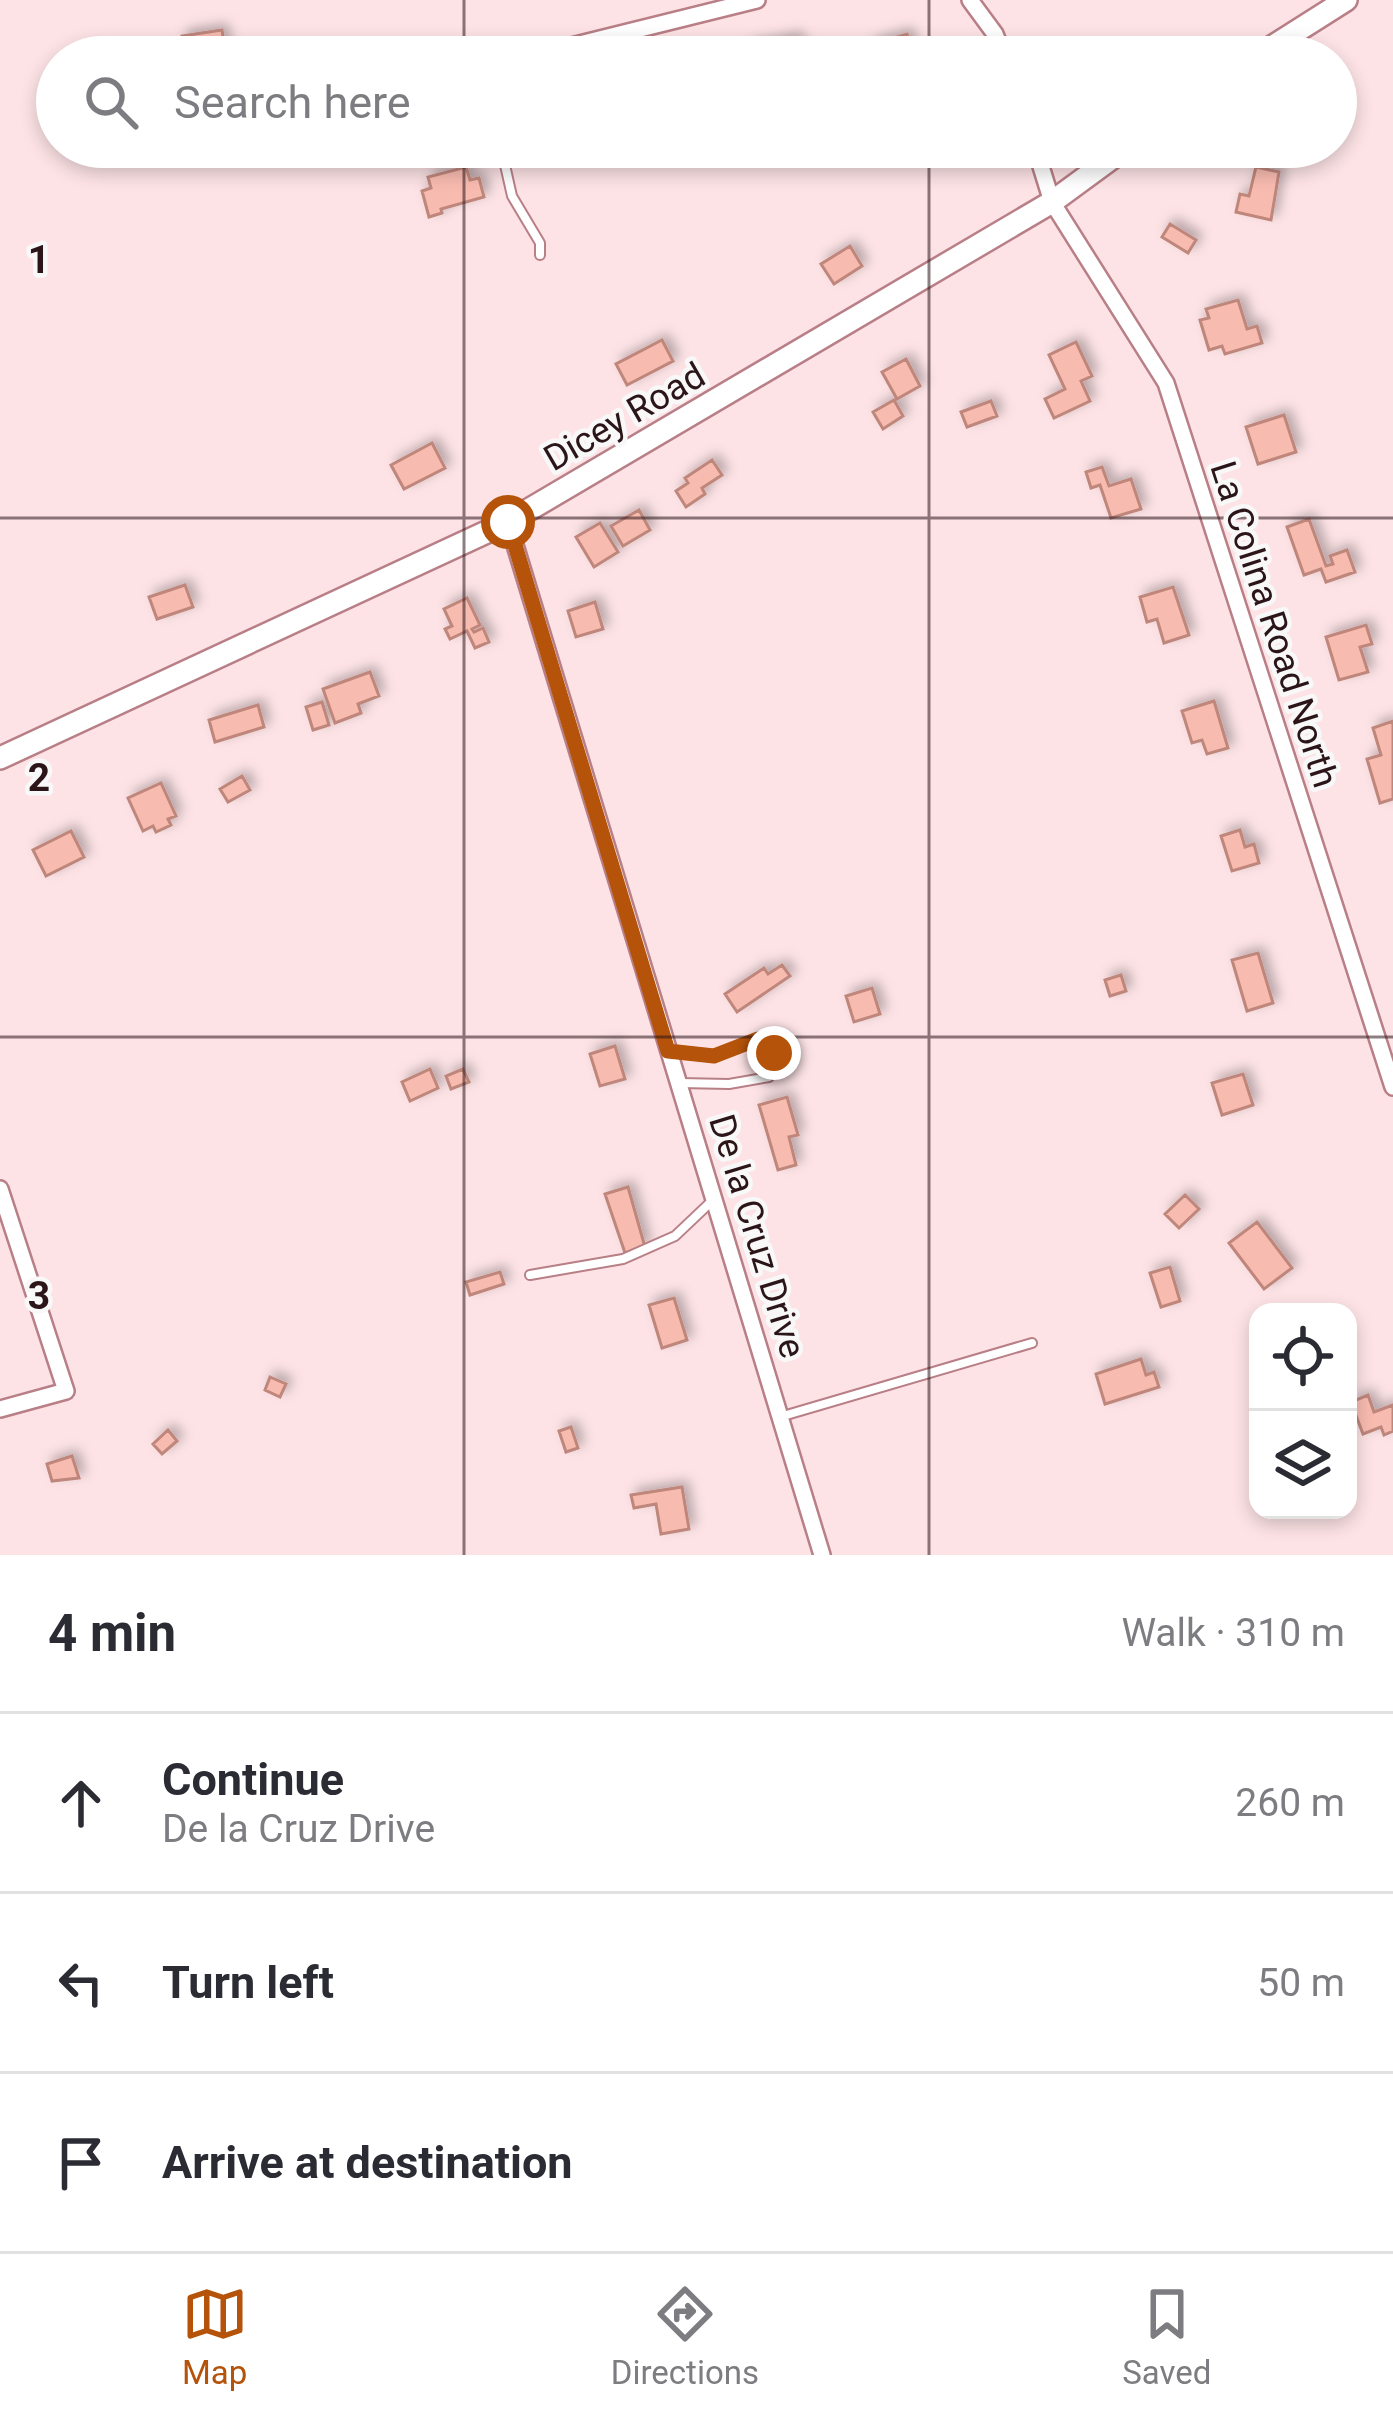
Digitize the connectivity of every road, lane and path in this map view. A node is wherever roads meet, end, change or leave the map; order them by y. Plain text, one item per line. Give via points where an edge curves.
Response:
1 (757, 0) edge
2 (970, 0) edge
3 (1346, 0) edge
4 (611, 36) edge
5 (996, 36) edge
6 (1289, 36) edge
7 (506, 168) edge
8 (1041, 168) edge
9 (1098, 168) edge
10 (1052, 202) junction
11 (540, 255) dead end
12 (508, 522) junction
13 (0, 758) edge
14 (668, 1051) junction
15 (679, 1083) junction
16 (1393, 1087) edge
17 (0, 1189) edge
18 (714, 1199) junction
19 (530, 1275) dead end
20 (1032, 1342) dead end
21 (0, 1408) edge
22 (783, 1416) junction
23 (822, 1555) edge

1 - 4 street
2 - 5 street
3 - 6 street
7 - 11 lane
8 - 10 street, La Colina Road North
9 - 10 street, Dicey Road
10 - 12 street, Dicey Road
10 - 16 street, La Colina Road North via 1166,383
12 - 13 street, Dicey Road
12 - 14 street, De la Cruz Drive
14 - 15 street, De la Cruz Drive
14 - 15 lane via 714,1056 758,1039 769,1043 776,1063 769,1077 748,1082
15 - 18 street, De la Cruz Drive
17 - 21 street via 66,1390
18 - 19 lane via 675,1236 623,1259
18 - 22 street, De la Cruz Drive
20 - 22 lane
22 - 23 street, De la Cruz Drive

